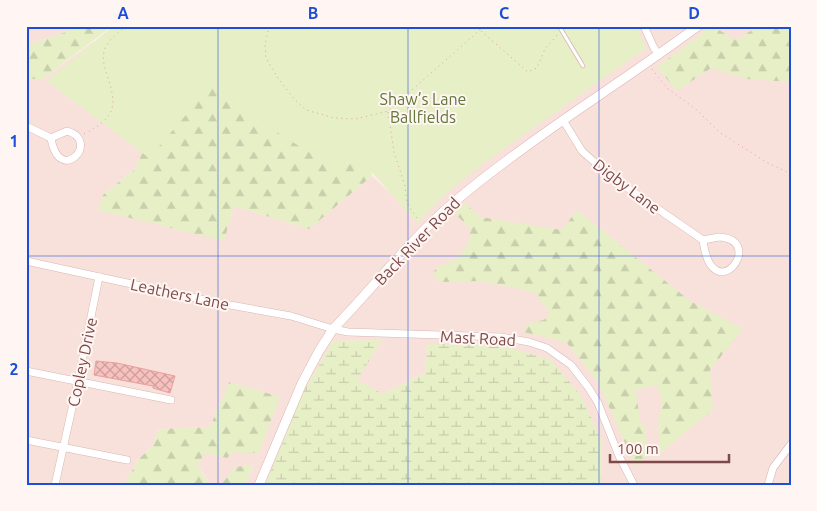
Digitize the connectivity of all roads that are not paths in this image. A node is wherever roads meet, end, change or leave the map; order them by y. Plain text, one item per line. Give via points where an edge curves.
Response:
1 (644, 26) edge
2 (698, 26) edge
3 (560, 28) edge
4 (659, 55) junction
5 (583, 66) dead end
6 (563, 120) junction
7 (26, 126) edge
8 (51, 138) junction
9 (703, 240) junction
10 (26, 261) edge
11 (99, 278) junction
12 (333, 329) junction
13 (26, 370) edge
14 (78, 381) junction
15 (171, 400) dead end
16 (26, 440) edge
17 (791, 444) edge
18 (64, 447) junction
19 (127, 460) dead end
20 (55, 485) edge
21 (259, 485) edge
22 (634, 485) edge
23 (768, 485) edge

1 - 4 street
2 - 4 street, Back River Road
3 - 5 lane
4 - 6 street, Back River Road
6 - 9 street, Digby Lane via 582,151 595,164
6 - 12 street, Back River Road via 439,216
7 - 8 street
8 - 8 street via 67,131 73,133 81,144 80,150 73,159 61,159
9 - 9 street via 719,237 733,242 738,248 737,263 726,272 712,268
10 - 11 street, Leathers Lane
11 - 12 street, Leathers Lane via 291,316
11 - 14 street, Copley Drive
12 - 21 street, Back River Road via 302,383
12 - 22 street, Mast Road via 501,337 548,348 571,365 588,387
13 - 14 street
14 - 15 street
14 - 18 street, Copley Drive
16 - 18 street
17 - 23 street via 773,468
18 - 19 street
18 - 20 street, Copley Drive

